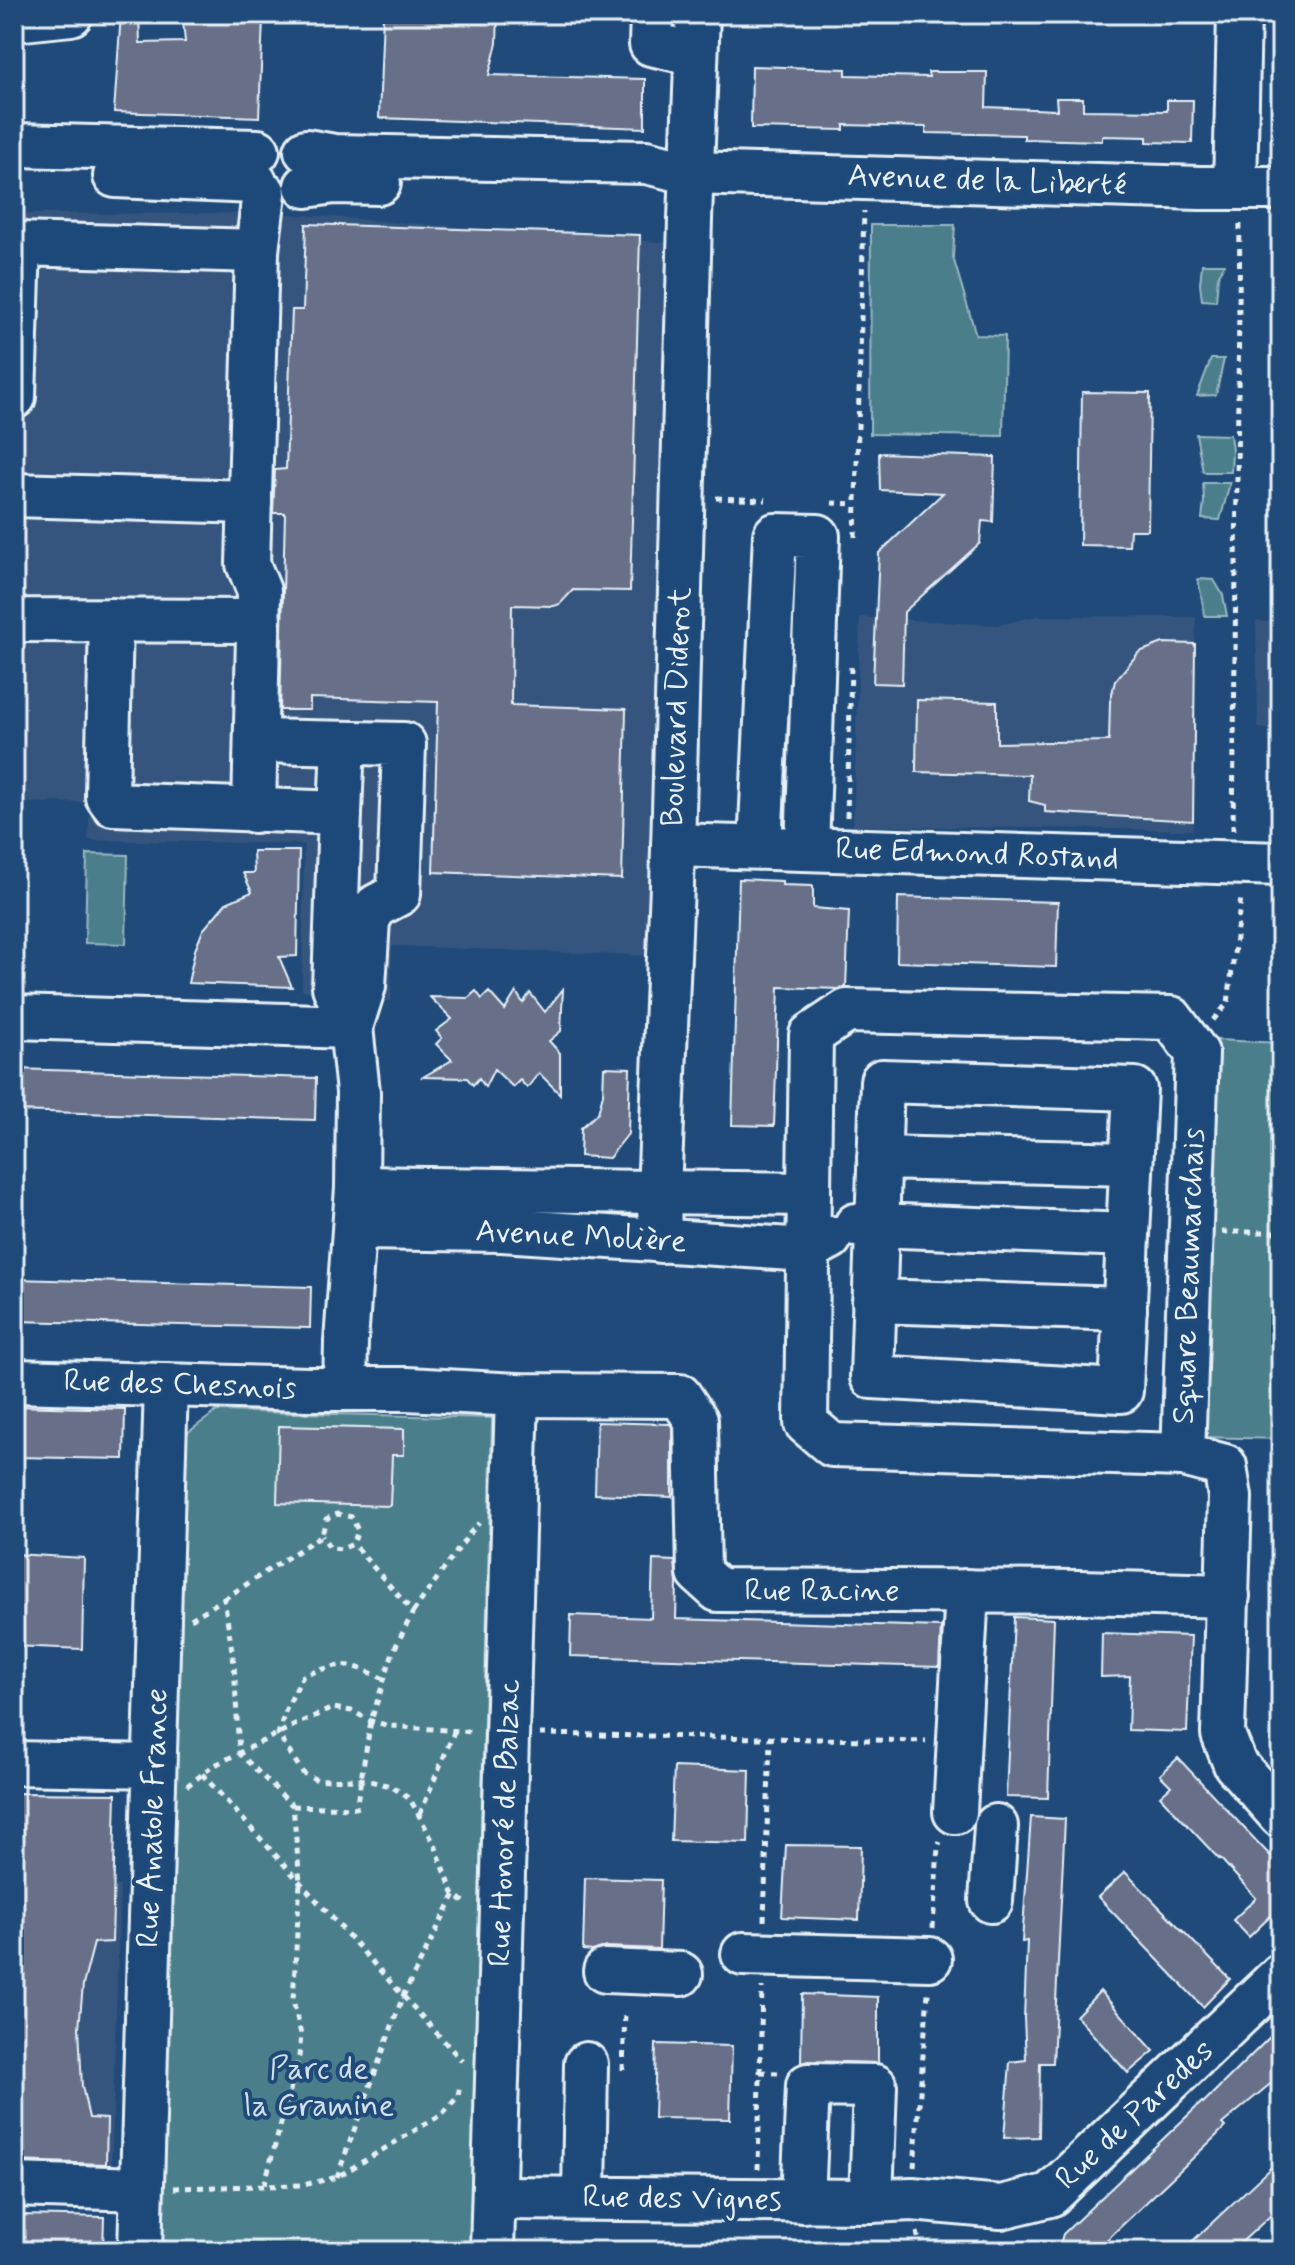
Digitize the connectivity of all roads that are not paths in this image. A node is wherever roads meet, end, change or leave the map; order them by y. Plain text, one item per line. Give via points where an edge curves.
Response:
1 (71, 14) edge
2 (652, 14) edge
3 (1239, 14) edge
4 (14, 20) edge
5 (697, 34) edge
6 (14, 145) edge
7 (14, 171) edge
8 (692, 173) junction
9 (259, 175) junction
10 (1235, 188) junction
11 (1281, 188) edge
12 (16, 244) edge
13 (257, 251) junction
14 (15, 334) edge
15 (14, 397) edge
16 (14, 495) edge
17 (250, 502) junction
18 (14, 618) edge
19 (111, 620) junction
20 (259, 621) junction
21 (256, 741) junction
22 (343, 743) junction
23 (254, 811) junction
24 (340, 813) junction
25 (673, 845) junction
26 (760, 847) junction
27 (826, 849) junction
28 (1263, 864) edge
29 (14, 1017) edge
30 (351, 1027) junction
31 (879, 1158) junction
32 (1131, 1164) junction
33 (659, 1192) junction
34 (809, 1194) junction
35 (356, 1208) junction
36 (866, 1225) junction
37 (1128, 1235) junction
38 (660, 1241) junction
39 (807, 1250) junction
40 (874, 1301) junction
41 (1125, 1309) junction
42 (14, 1381) edge
43 (166, 1385) junction
44 (345, 1389) junction
45 (517, 1395) junction
46 (1183, 1455) junction
47 (967, 1591) junction
48 (1228, 1596) junction
49 (14, 1763) edge
50 (154, 1781) junction
51 (955, 1812) road end
52 (1281, 1816) edge
53 (996, 1826) dead end
54 (991, 1901) dead end
55 (743, 1954) dead end
56 (930, 1959) road end
57 (605, 1971) dead end
58 (681, 1974) dead end
59 (1281, 1975) edge
60 (586, 2064) dead end
61 (14, 2185) edge
62 (141, 2189) junction
63 (494, 2198) junction
64 (584, 2198) junction
65 (803, 2201) junction
66 (871, 2201) junction
67 (140, 2251) edge
68 (492, 2251) edge

1 - 4 street
2 - 5 street via 651,44
3 - 10 street
5 - 8 street, Boulevard Diderot
6 - 9 street
7 - 9 street
8 - 9 street, Avenue de la Liberté via 646,162 334,156 306,169 291,141 282,139 273,141
8 - 10 street, Avenue de la Liberté
8 - 25 street, Boulevard Diderot
9 - 13 street
10 - 11 street, Avenue de la Liberté
12 - 13 street
12 - 14 street
13 - 17 street
14 - 15 street
16 - 17 street
17 - 20 street via 248,564 259,591
18 - 19 street
19 - 20 street
19 - 23 street via 107,796 113,804
20 - 21 street
21 - 22 street
21 - 23 street
22 - 24 street
22 - 30 street via 404,744 399,894 376,906 368,920 364,986
23 - 24 street
24 - 30 street via 334,987
25 - 26 street, Rue Edmond Rostand
25 - 33 street, Boulevard Diderot
26 - 27 street, Rue Edmond Rostand
26 - 27 street via 775,535 818,536
27 - 28 street, Rue Edmond Rostand
29 - 30 street
30 - 35 street via 358,1092
31 - 32 street
31 - 32 street via 882,1081 1135,1089
31 - 36 street
32 - 37 street
33 - 34 street, Avenue Molière
33 - 35 street, Avenue Molière
33 - 38 street, Boulevard Diderot
34 - 36 street
34 - 39 street, Square Beaumarchais
34 - 46 street, Square Beaumarchais via 811,1035 847,1011 1171,1018 1197,1053
35 - 38 street, Avenue Molière via 502,1230
35 - 44 street
36 - 37 street
36 - 39 street
36 - 40 street
37 - 41 street
38 - 39 street, Avenue Molière
39 - 46 street, Square Beaumarchais via 806,1423 832,1445
40 - 41 street
40 - 41 street via 872,1377 1121,1391
42 - 43 street, Rue des Chesnois
43 - 44 street, Rue des Chesnois
43 - 50 street, Rue Anatole France
44 - 45 street, Rue Racine
45 - 47 street, Rue Racine via 680,1396 696,1420 699,1573 718,1590
45 - 63 street, Rue Honoré de Balzac via 501,1932 481,2064
46 - 48 street via 1225,1466 1230,1497
47 - 48 street, Rue Racine
47 - 51 street
48 - 52 street via 1223,1734 1235,1764
49 - 50 street
50 - 62 street, Rue Anatole France
53 - 54 street
55 - 56 street
57 - 58 street
59 - 66 street, Rue de Paredes via 1050,2195 1001,2207
60 - 64 street
61 - 62 street
62 - 67 street, Rue Anatole France
63 - 64 street, Rue des Vignes
63 - 68 street, Rue Honoré de Balzac
64 - 65 street, Rue des Vignes
65 - 66 street, Rue des Vignes
65 - 66 street via 808,2085 835,2085 875,2086

